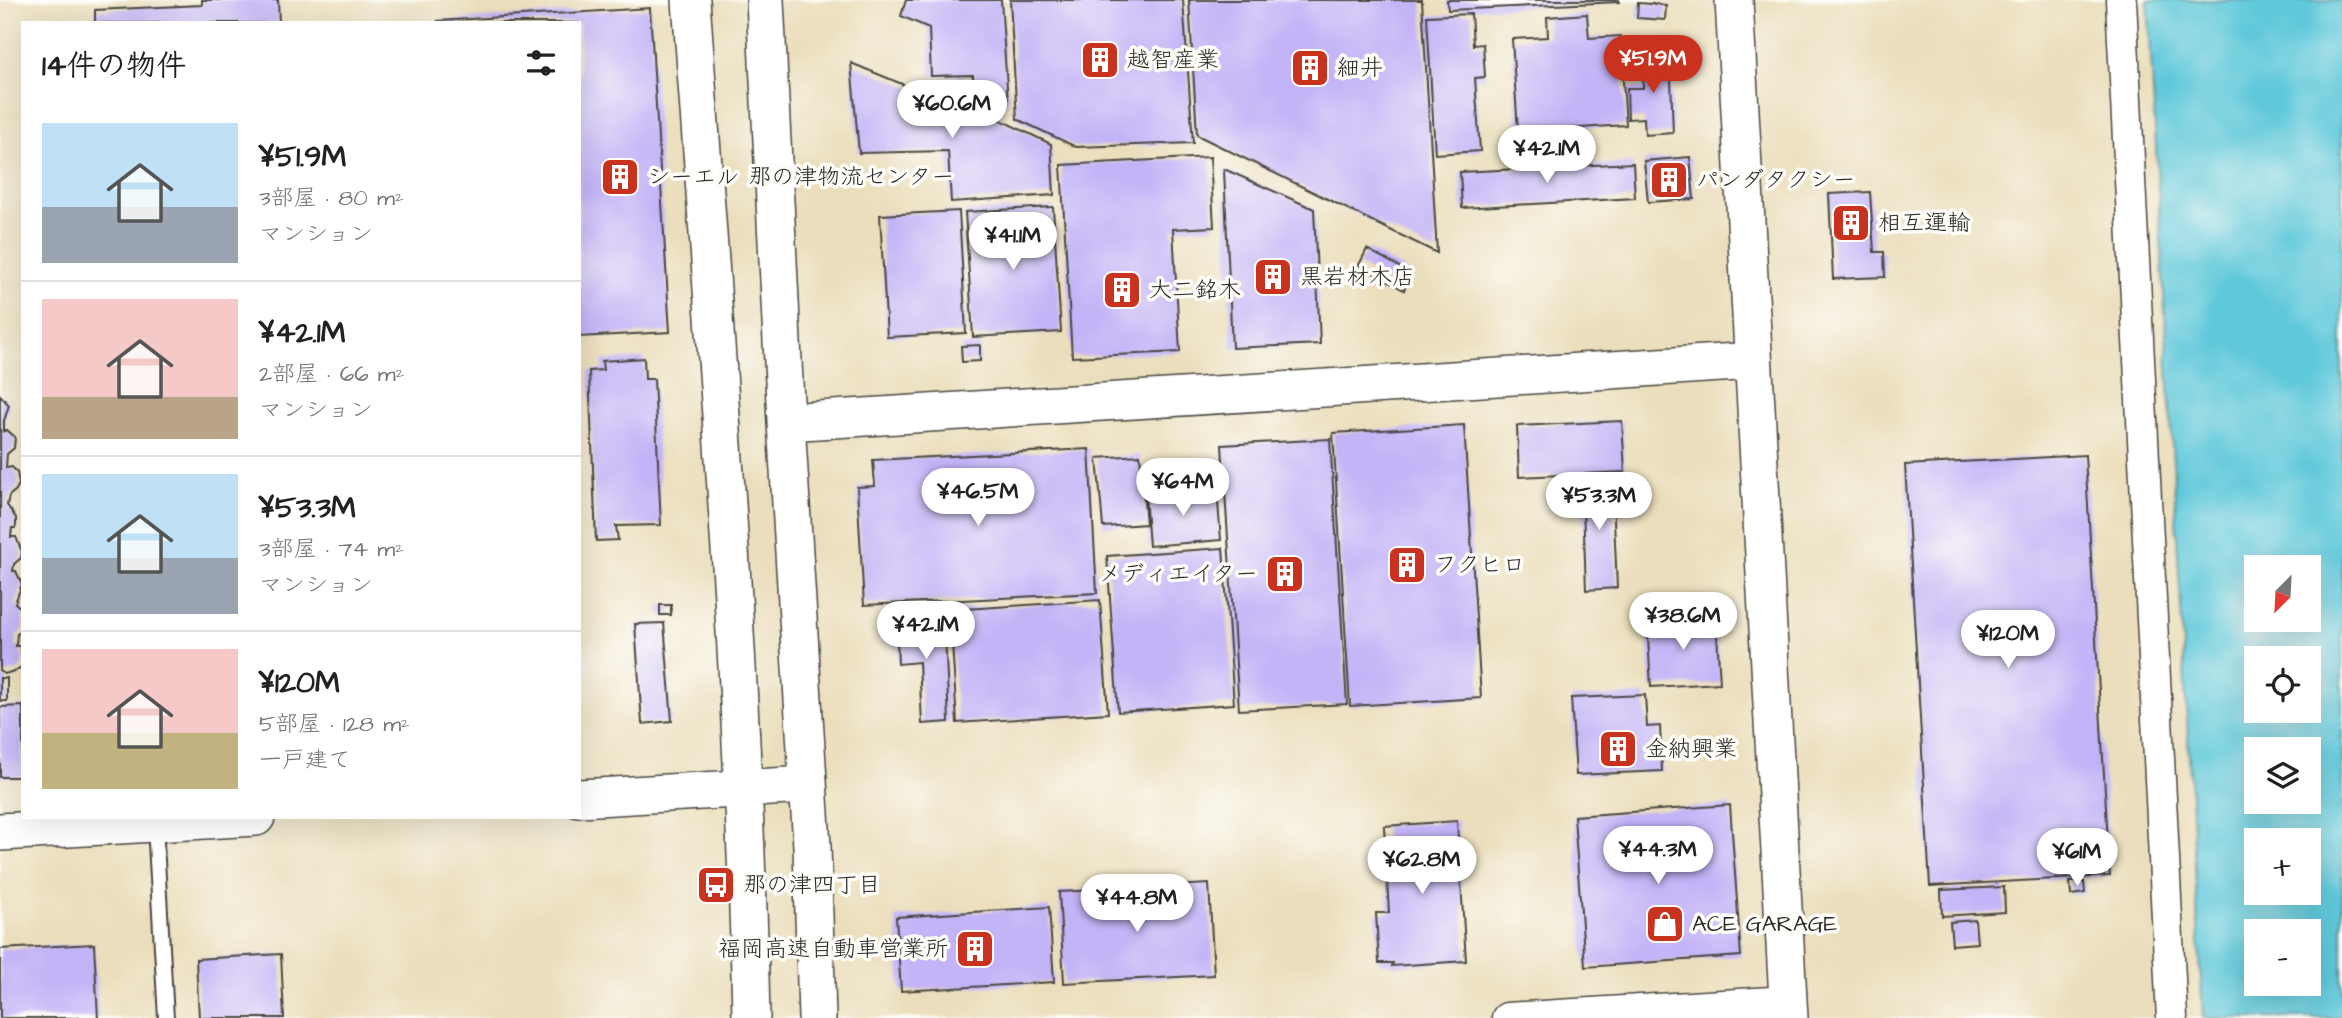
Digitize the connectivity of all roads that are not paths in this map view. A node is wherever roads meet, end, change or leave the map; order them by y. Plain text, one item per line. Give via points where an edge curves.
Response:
1 (691, 0) edge
2 (765, 0) edge
3 (1734, 0) edge
4 (2121, 0) edge
5 (1753, 361) junction
6 (786, 422) junction
7 (807, 785) junction
8 (743, 789) junction
9 (581, 798) edge
10 (222, 819) edge
11 (155, 823) junction
12 (0, 832) edge
13 (1789, 1010) edge
14 (166, 1018) edge
15 (751, 1018) edge
16 (817, 1018) edge
17 (1507, 1018) edge
18 (2172, 1018) edge

1 - 8 street
2 - 6 street
3 - 5 street
4 - 18 street
5 - 6 street
5 - 13 street
6 - 7 street
7 - 8 street
7 - 16 street
8 - 9 street
8 - 15 street
10 - 11 street
11 - 12 street
11 - 14 lane
13 - 17 street

